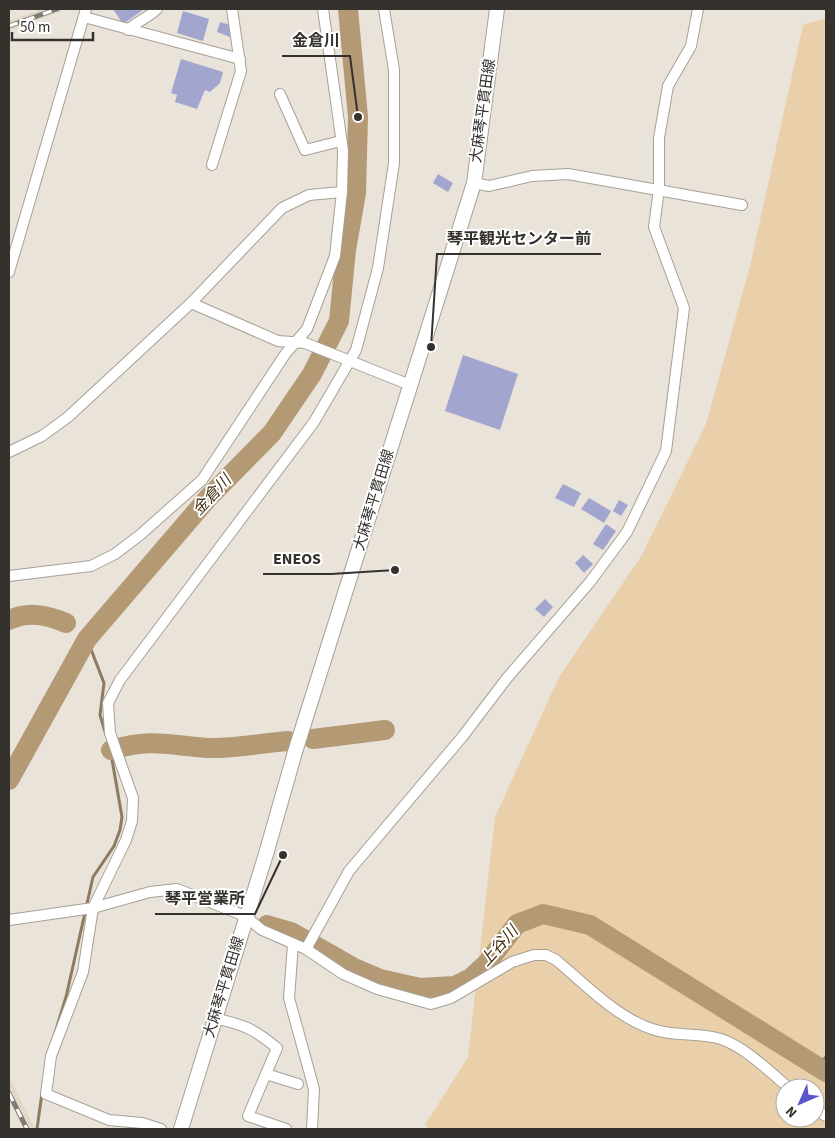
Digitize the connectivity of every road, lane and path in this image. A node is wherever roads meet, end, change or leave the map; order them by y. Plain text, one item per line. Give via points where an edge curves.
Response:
1 (157, 9) edge
2 (232, 9) edge
3 (323, 9) edge
4 (384, 9) edge
5 (497, 9) edge
6 (698, 9) edge
7 (85, 13) edge
8 (128, 30) junction
9 (240, 60) junction
10 (280, 94) dead end
11 (341, 141) junction
12 (212, 165) dead end
13 (474, 183) junction
14 (659, 189) junction
15 (342, 192) junction
16 (742, 205) dead end
17 (9, 272) edge
18 (192, 303) junction
19 (301, 342) junction
20 (347, 360) junction
21 (410, 386) junction
22 (9, 452) edge
23 (9, 576) edge
24 (93, 908) junction
25 (246, 916) junction
26 (9, 920) edge
27 (293, 944) junction
28 (306, 949) junction
29 (214, 1018) junction
30 (266, 1074) junction
31 (777, 1078) edge
32 (298, 1084) dead end
33 (161, 1129) edge
34 (181, 1129) edge
35 (286, 1129) edge
36 (312, 1129) edge

1 - 8 street
2 - 9 street
3 - 11 street
4 - 20 street via 394,70 394,164 378,268 356,350
5 - 13 main road, 大麻琴平貫田線
6 - 14 street via 692,46 668,86 659,138
7 - 8 street
7 - 17 street
8 - 9 street
9 - 12 street via 241,71
10 - 11 street via 304,150
11 - 15 street
13 - 14 street via 489,186 532,176 568,174
13 - 21 main road, 大麻琴平貫田線
14 - 16 street
14 - 28 street via 654,227 684,308 666,451 626,532 590,582 349,871
15 - 18 street via 309,195 282,208
15 - 19 street via 335,256
18 - 19 street via 278,341
18 - 22 street via 68,417 42,436
19 - 20 street
19 - 23 street via 286,354 202,480 140,535 91,566
20 - 21 street
20 - 24 street via 314,422 120,680 108,704 110,733 133,798 132,821
21 - 25 main road, 大麻琴平貫田線
24 - 25 street via 150,892 177,890
24 - 26 street
24 - 33 street via 83,972 51,1056 46,1094 110,1120 142,1123
25 - 27 street via 262,930
25 - 29 main road, 大麻琴平貫田線
27 - 28 street
27 - 36 street via 289,998 314,1089
28 - 31 street via 343,974 377,989 431,1004 451,998 512,962 546,955 631,1018 652,1029 722,1039
29 - 30 street via 255,1030 277,1048
29 - 34 main road, 大麻琴平貫田線
30 - 32 street
30 - 35 street via 248,1116

